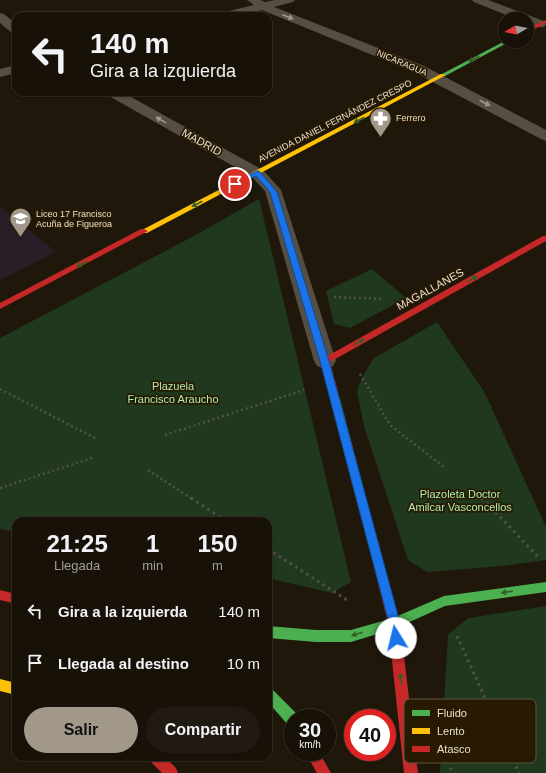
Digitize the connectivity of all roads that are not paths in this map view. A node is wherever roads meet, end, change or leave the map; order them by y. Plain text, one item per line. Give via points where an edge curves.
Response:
1 (289, 0) edge
2 (478, 0) edge
3 (258, 3) edge
4 (235, 12) edge
5 (0, 17) edge
6 (543, 22) edge
7 (12, 27) edge
8 (534, 27) edge
9 (498, 46) edge
10 (12, 70) edge
11 (0, 73) edge
12 (438, 78) junction
13 (119, 96) edge
14 (546, 136) edge
15 (257, 173) junction
16 (546, 238) edge
17 (0, 306) edge
18 (325, 361) junction
19 (546, 587) edge
20 (0, 595) edge
21 (12, 598) edge
22 (394, 623) junction
23 (272, 632) edge
24 (0, 685) edge
25 (12, 688) edge
26 (272, 697) edge
27 (404, 706) edge
28 (284, 710) edge
29 (160, 761) edge
30 (317, 761) edge
31 (411, 763) edge
32 (171, 773) edge
33 (324, 773) edge
34 (412, 773) edge

1 - 3 street
2 - 6 street
3 - 4 street
3 -> 12 street, NICARAGUA
5 - 7 street
6 - 8 main road
9 -> 12 main road, AVENIDA DANIEL FERNÁNDEZ CRESPO
10 - 11 street
12 -> 14 street, NICARAGUA
12 -> 15 main road, AVENIDA DANIEL FERNÁNDEZ CRESPO
15 -> 13 street, MADRID
15 -> 17 main road, AVENIDA DANIEL FERNÁNDEZ CRESPO
15 - 18 street, MADRID via 273,192
18 -> 16 main road, MAGALLANES
18 - 22 main road, MADRID
19 -> 22 main road via 444,601
20 - 21 main road
22 -> 23 main road via 351,636
27 -> 22 main road, MADRID
24 - 25 main road
26 - 28 main road
29 - 32 main road
30 - 33 main road
34 -> 31 main road, MADRID

